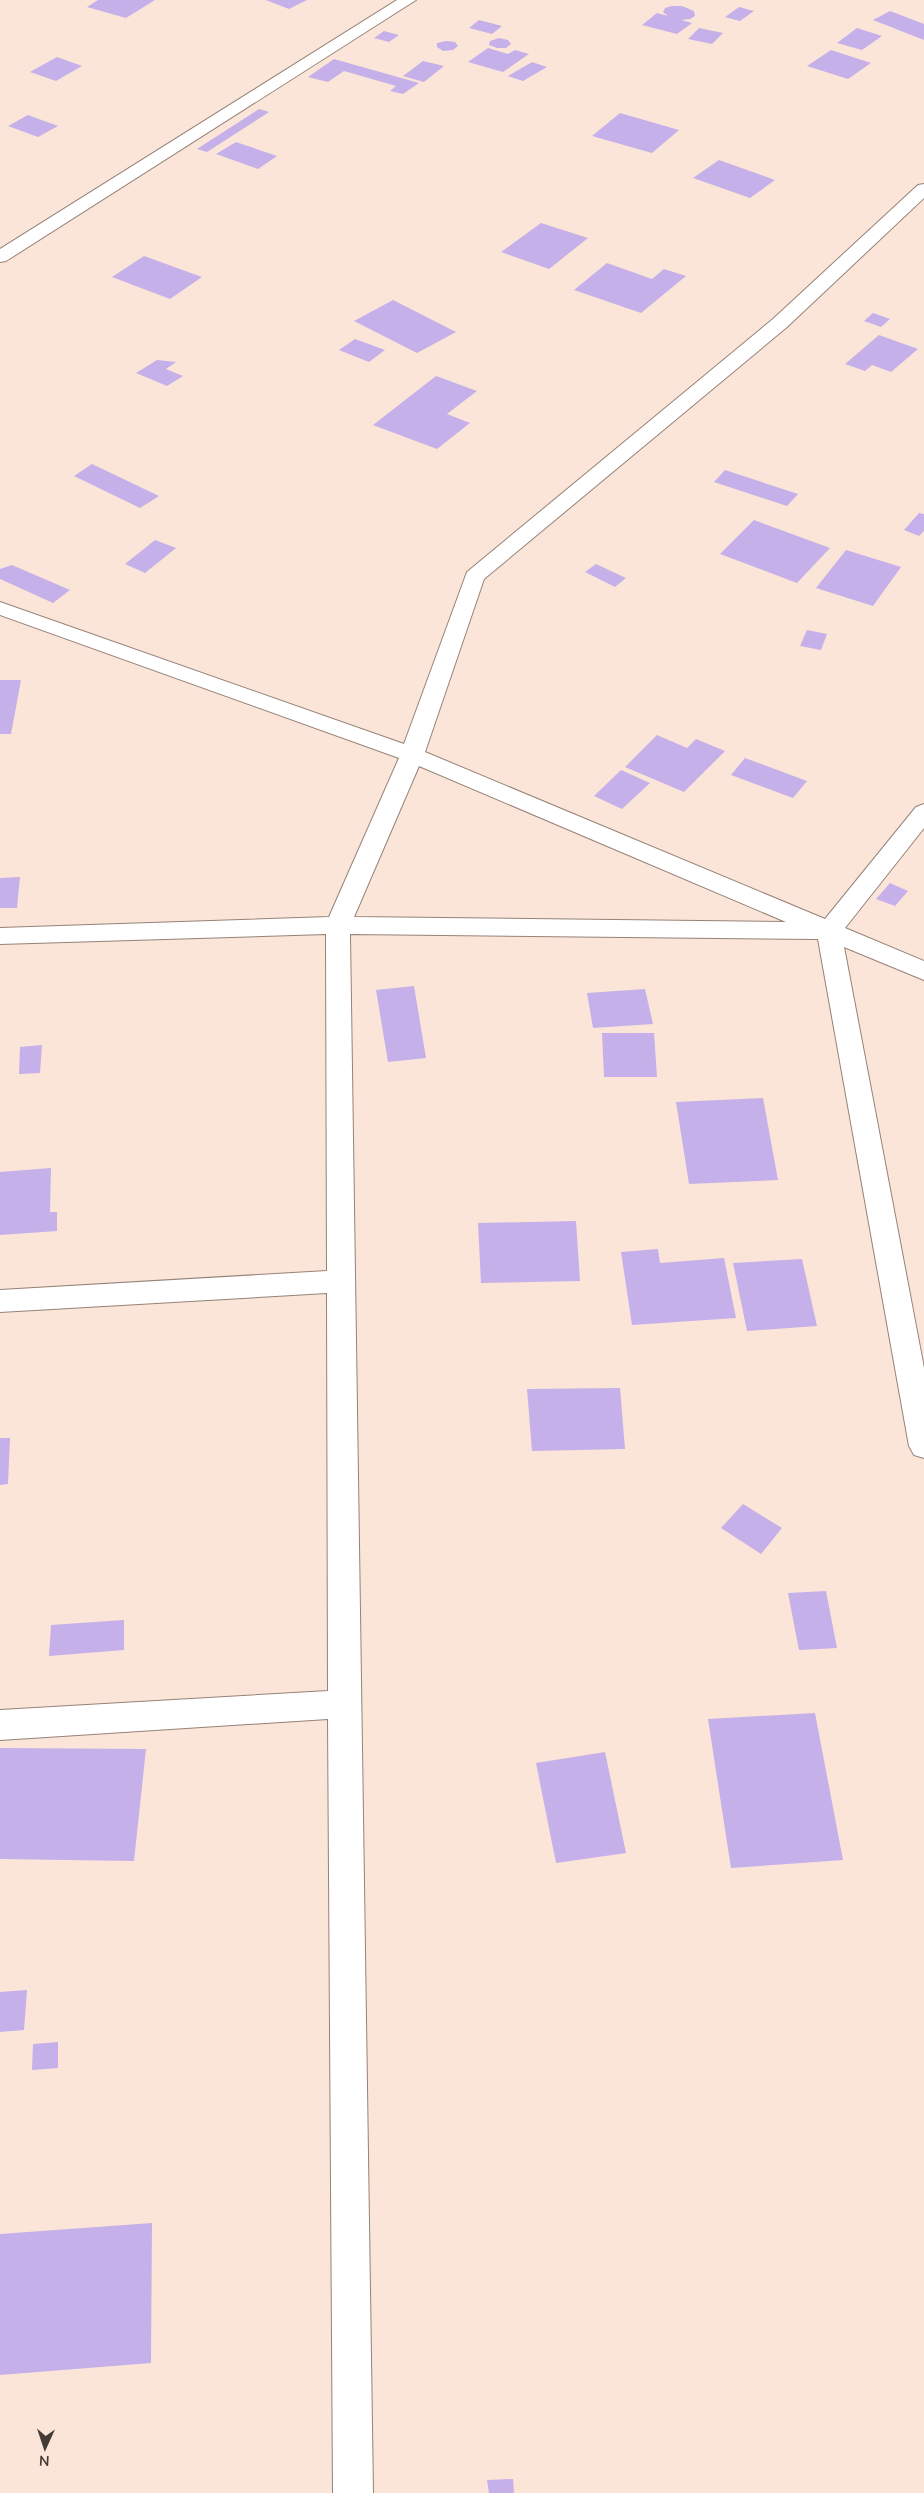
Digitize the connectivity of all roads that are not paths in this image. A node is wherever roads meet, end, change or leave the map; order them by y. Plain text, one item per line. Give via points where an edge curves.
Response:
1 (408, 0) edge
2 (924, 189) edge
3 (0, 257) edge
4 (0, 608) edge
5 (412, 755) junction
6 (924, 812) edge
7 (338, 925) junction
8 (829, 931) junction
9 (0, 936) edge
10 (924, 971) edge
11 (340, 1281) junction
12 (0, 1301) edge
13 (924, 1446) edge
14 (344, 1704) junction
15 (0, 1725) edge
16 (353, 2493) edge

1 - 3 street
2 - 5 street via 780,323 474,576
4 - 5 street
5 - 7 street
5 - 8 street
6 - 8 street
7 - 8 street
7 - 9 street
7 - 11 street
8 - 10 street
8 - 13 street
11 - 12 street
11 - 14 street
14 - 15 street
14 - 16 street

